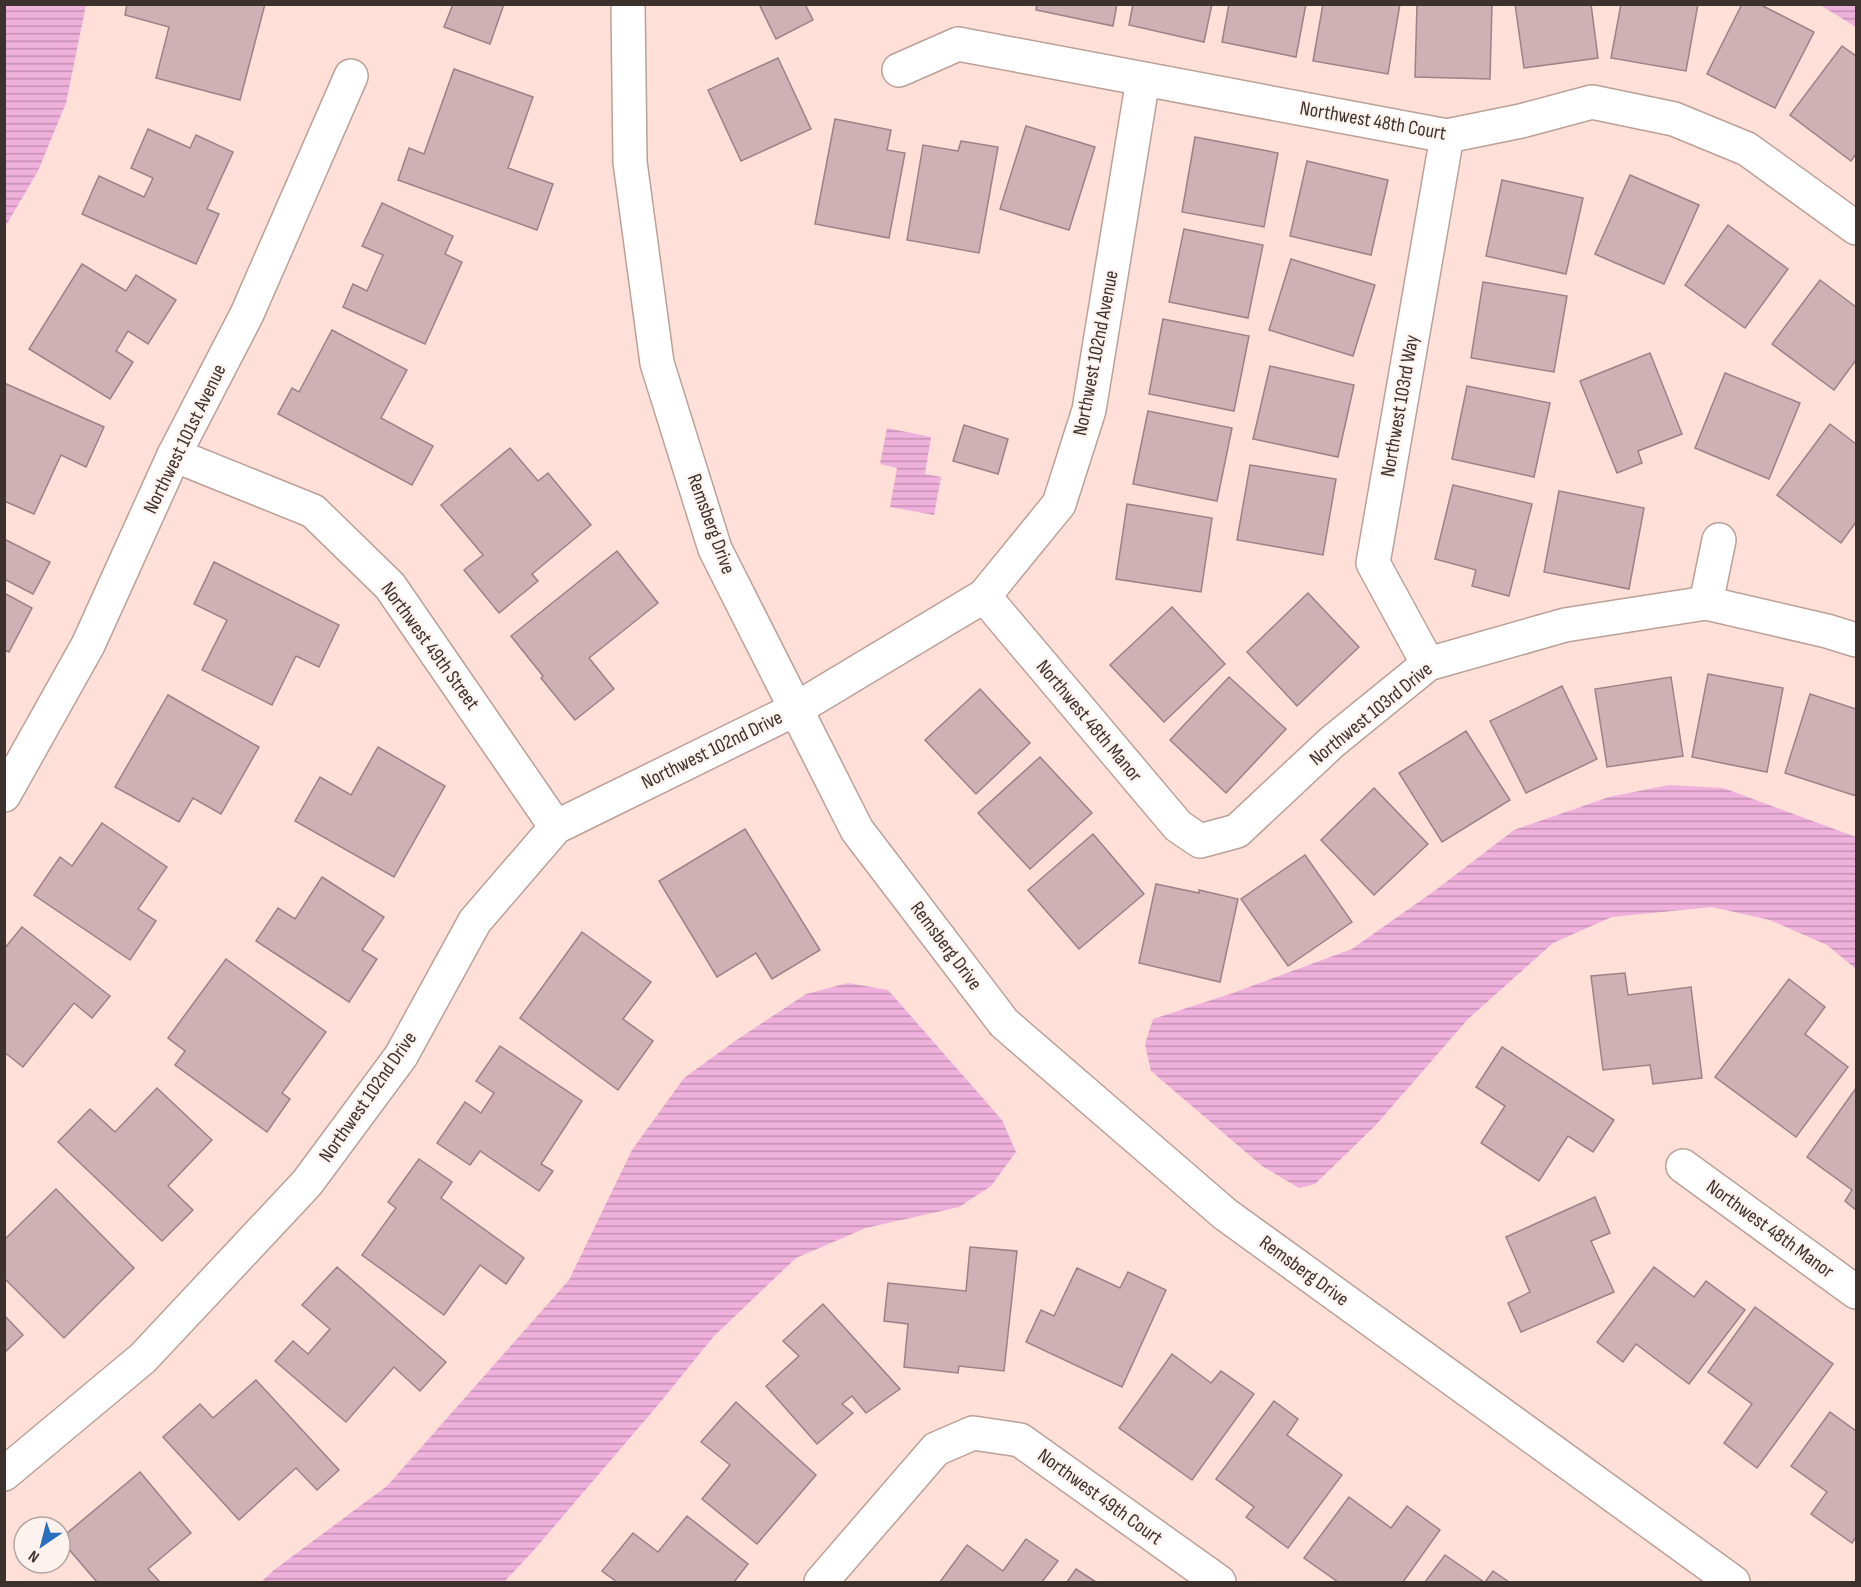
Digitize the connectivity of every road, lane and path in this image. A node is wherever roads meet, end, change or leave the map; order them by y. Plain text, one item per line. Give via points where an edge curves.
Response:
1 (628, 4) edge
2 (899, 70) dead end
3 (351, 76) dead end
4 (1143, 79) junction
5 (1447, 136) junction
6 (1857, 228) edge
7 (174, 455) junction
8 (1719, 540) dead end
9 (984, 596) junction
10 (1706, 603) junction
11 (1857, 640) edge
12 (1428, 664) junction
13 (796, 709) junction
14 (4, 795) edge
15 (556, 827) junction
16 (1200, 841) joint
17 (1683, 1166) dead end
18 (1857, 1292) edge
19 (4, 1474) edge
20 (821, 1582) edge
21 (1219, 1582) edge
22 (1733, 1582) edge

1 - 13 street, Remsberg Drive via 630,162 657,363 715,549
2 - 4 street, Northwest 48th Court via 958,44
3 - 7 street, Northwest 101st Avenue via 247,314
4 - 5 street, Northwest 48th Court
4 - 9 street, Northwest 102nd Avenue via 1089,410 1059,504
5 - 6 street, Northwest 48th Court via 1592,102 1674,119 1747,149
5 - 12 street, Northwest 103rd Way via 1373,563
7 - 14 street, Northwest 101st Avenue via 88,645
7 - 15 street, Northwest 49th Street via 313,511 390,586
8 - 10 street
9 - 13 street, Northwest 102nd Avenue
9 - 16 street, Northwest 48th Manor via 1178,826
10 - 11 street, Northwest 103rd Drive
10 - 12 street, Northwest 103rd Drive via 1565,625
12 - 16 street, Northwest 103rd Drive via 1332,742 1238,831
13 - 15 street, Northwest 102nd Drive
13 - 22 street, Remsberg Drive via 857,830 1005,1023 1225,1214
15 - 19 street, Northwest 102nd Drive via 475,921 401,1056 308,1183 143,1358
17 - 18 street, Northwest 48th Manor
20 - 21 street, Northwest 49th Court via 936,1449 973,1433 1020,1440

